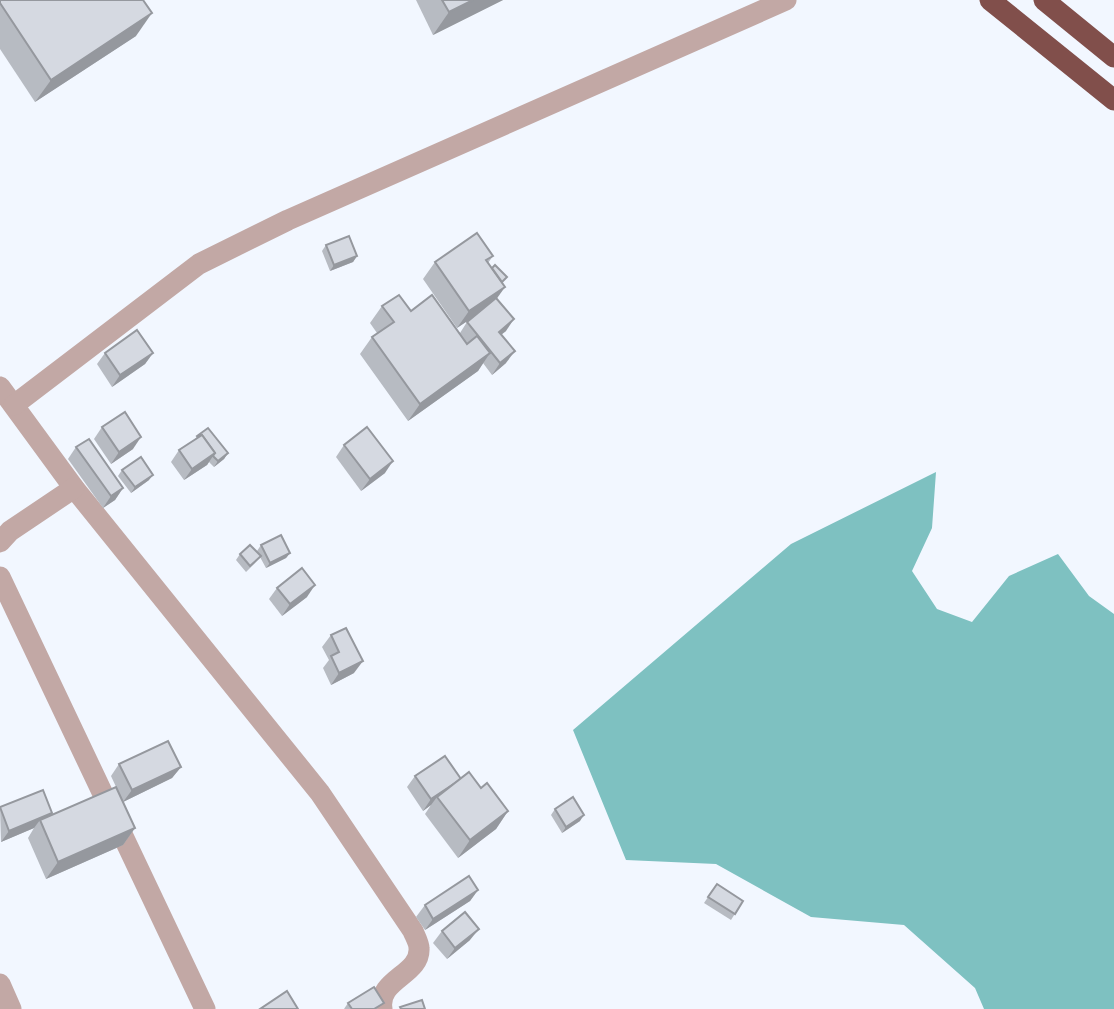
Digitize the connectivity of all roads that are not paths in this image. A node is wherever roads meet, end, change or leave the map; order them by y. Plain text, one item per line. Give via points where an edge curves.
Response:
1 (786, 0) edge
2 (990, 0) edge
3 (1044, 0) edge
4 (1114, 57) edge
5 (1114, 100) edge
6 (6, 398) edge
7 (74, 488) junction
8 (0, 542) edge
9 (0, 578) edge
10 (0, 984) edge
11 (11, 1009) edge
12 (205, 1009) edge
13 (382, 1009) edge

1 - 6 street via 288,220 199,264
2 - 5 highway
3 - 4 highway
6 - 7 street
7 - 8 street
7 - 13 street via 320,793 413,931 419,947 416,961 386,988
9 - 12 street
10 - 11 street

